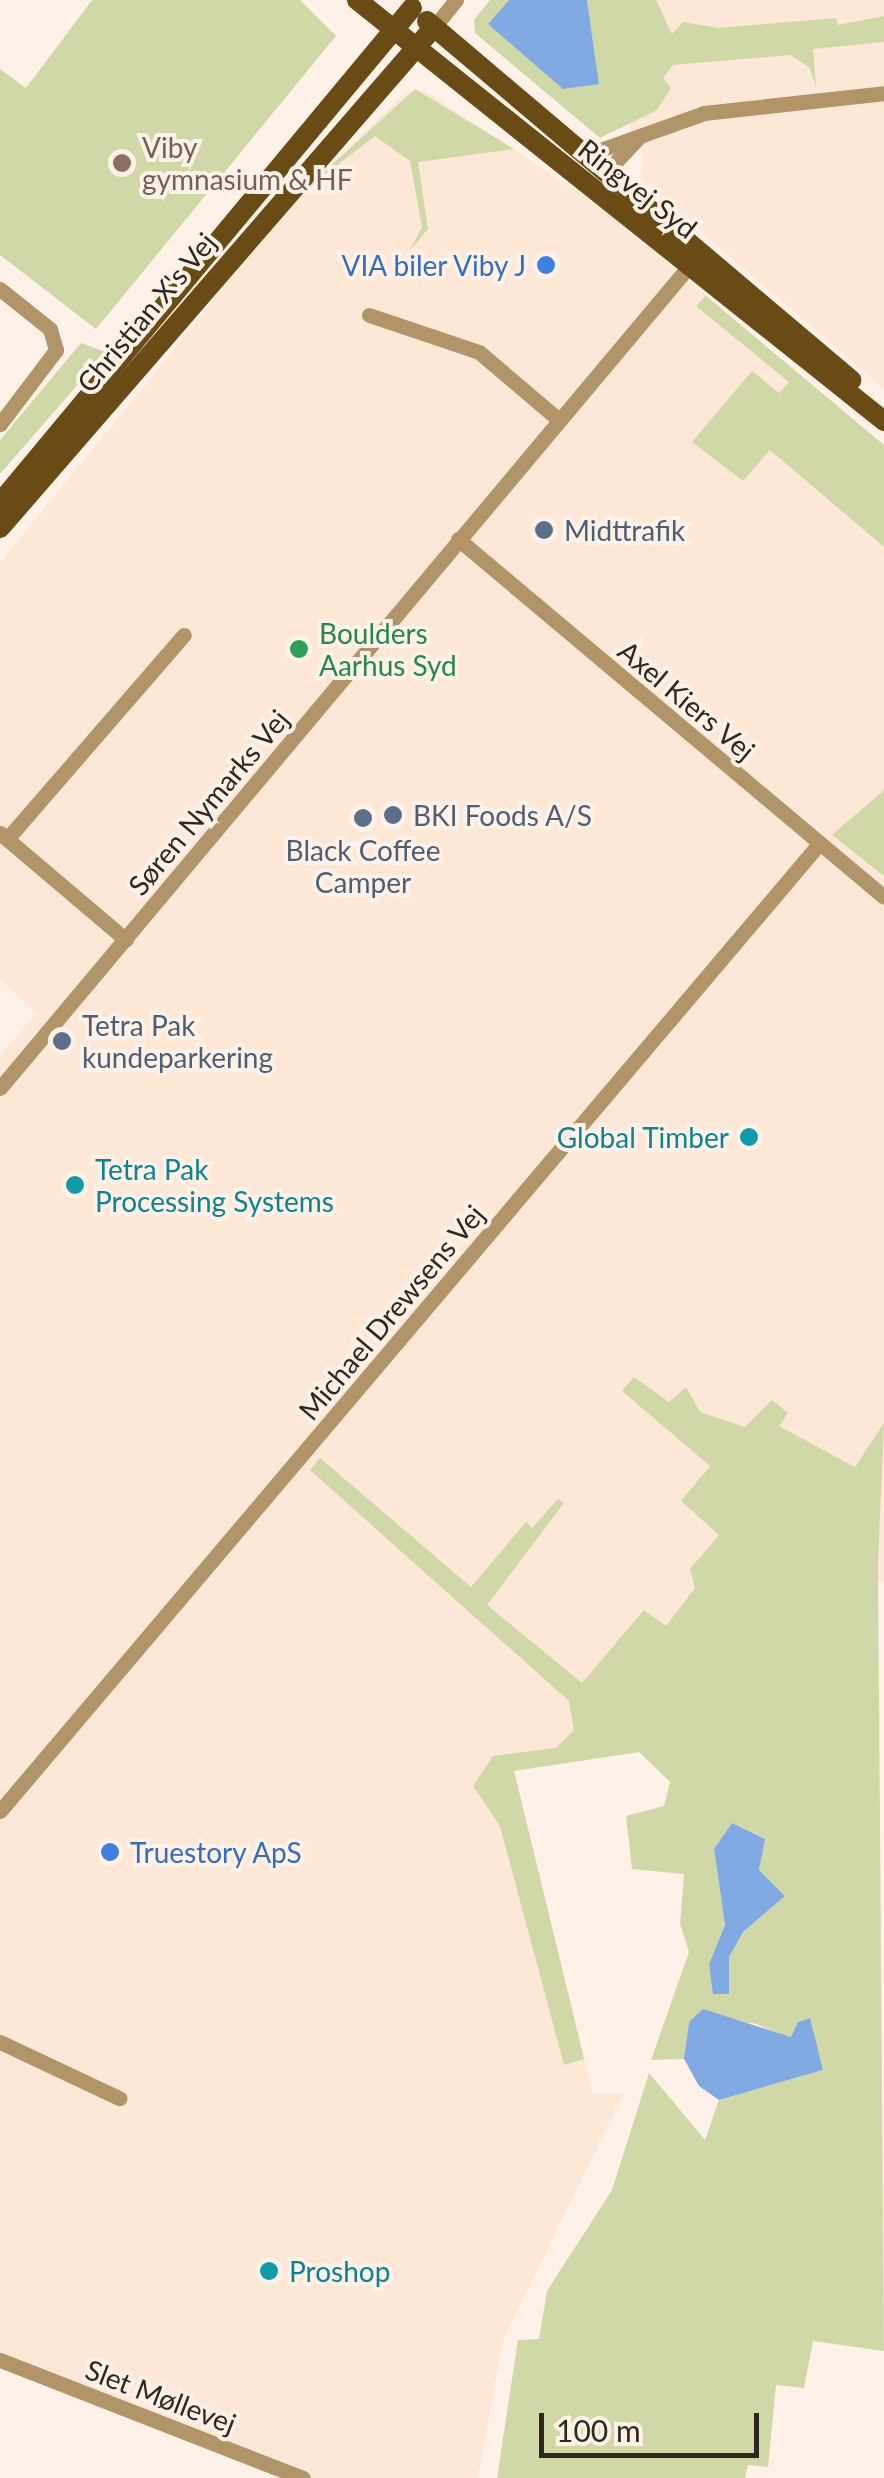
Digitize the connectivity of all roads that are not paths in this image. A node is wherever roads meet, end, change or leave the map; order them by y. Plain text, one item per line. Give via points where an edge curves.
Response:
1 (357, 0) edge
2 (456, 0) edge
3 (411, 3) edge
4 (434, 27) junction
5 (393, 31) junction
6 (415, 50) junction
7 (884, 93) edge
8 (508, 125) junction
9 (640, 136) junction
10 (590, 154) junction
11 (608, 169) junction
12 (697, 257) junction
13 (0, 289) edge
14 (369, 315) dead end
15 (884, 412) edge
16 (559, 420) junction
17 (884, 420) edge
18 (0, 424) edge
19 (0, 503) edge
20 (0, 528) edge
21 (458, 539) junction
22 (184, 635) dead end
23 (4, 836) edge
24 (819, 844) junction
25 (884, 897) edge
26 (126, 940) junction
27 (0, 1088) edge
28 (0, 1812) edge
29 (0, 2042) edge
30 (119, 2098) dead end
31 (0, 2360) edge
32 (303, 2478) edge

1 - 5 main road, Ringvej Syd
2 - 4 street, Christian X's Vej
3 - 4 main road, Ringvej Syd
3 - 5 main road, Christian X's Vej
4 - 6 main road, Christian X's Vej
4 - 10 main road, Ringvej Syd
5 - 6 main road, Ringvej Syd
5 - 19 main road, Christian X's Vej
6 - 8 main road, Ringvej Syd
6 - 20 main road, Christian X's Vej
7 - 9 street via 704,113
8 - 11 main road via 592,170
8 - 12 main road, Ringvej Syd
9 - 10 street
9 - 11 street
10 - 11 main road, Ringvej Syd
11 - 12 main road, Ringvej Syd
12 - 15 main road, Ringvej Syd
12 - 16 street, Søren Nymarks Vej
12 - 17 main road, Ringvej Syd
13 - 18 street via 50,329 56,350
14 - 16 street via 479,352
16 - 21 street, Søren Nymarks Vej
21 - 24 street, Axel Kiers Vej
21 - 26 street, Søren Nymarks Vej
22 - 23 street
23 - 26 street
24 - 25 street, Axel Kiers Vej
24 - 28 street, Michael Drewsens Vej
26 - 27 street, Søren Nymarks Vej
29 - 30 street
31 - 32 street, Slet Møllevej

